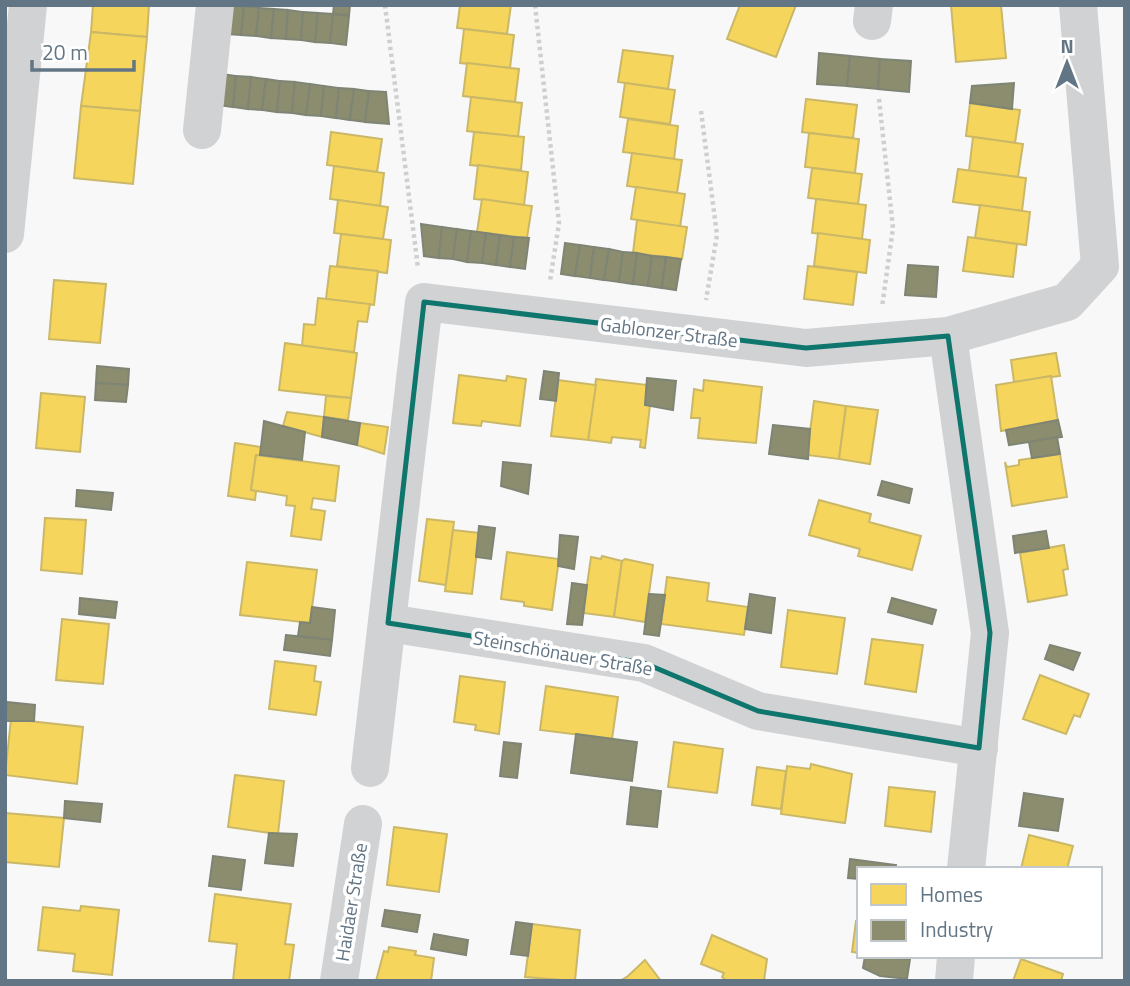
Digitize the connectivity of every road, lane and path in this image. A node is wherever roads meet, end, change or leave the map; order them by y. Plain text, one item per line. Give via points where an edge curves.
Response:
1 (28, 5) edge
2 (215, 5) edge
3 (385, 5) edge
4 (535, 5) edge
5 (1078, 5) edge
6 (879, 99) dead end
7 (701, 111) dead end
8 (202, 130) dead end
9 (5, 234) edge
10 (424, 302) junction
11 (545, 317) junction
12 (700, 335) junction
13 (948, 336) junction
14 (877, 342) junction
15 (388, 623) junction
16 (979, 748) junction
17 (370, 768) dead end
18 (363, 824) dead end
19 (966, 867) edge
20 (956, 958) edge
21 (339, 981) edge
22 (954, 981) edge

1 - 9 street
2 - 8 street
3 - 10 path
4 - 11 path via 559,223
5 - 13 street, Gablonzer Straße via 1100,266 1067,302
6 - 14 path via 893,228
7 - 12 path via 717,234
10 - 11 street, Gablonzer Straße
10 - 15 street
11 - 12 street, Gablonzer Straße
12 - 14 street, Gablonzer Straße via 806,348
13 - 14 street, Gablonzer Straße
13 - 16 street via 990,633
15 - 16 street, Steinschönauer Straße via 644,663 758,711
15 - 17 street
16 - 19 street
18 - 21 street, Haidaer Straße
20 - 22 street

